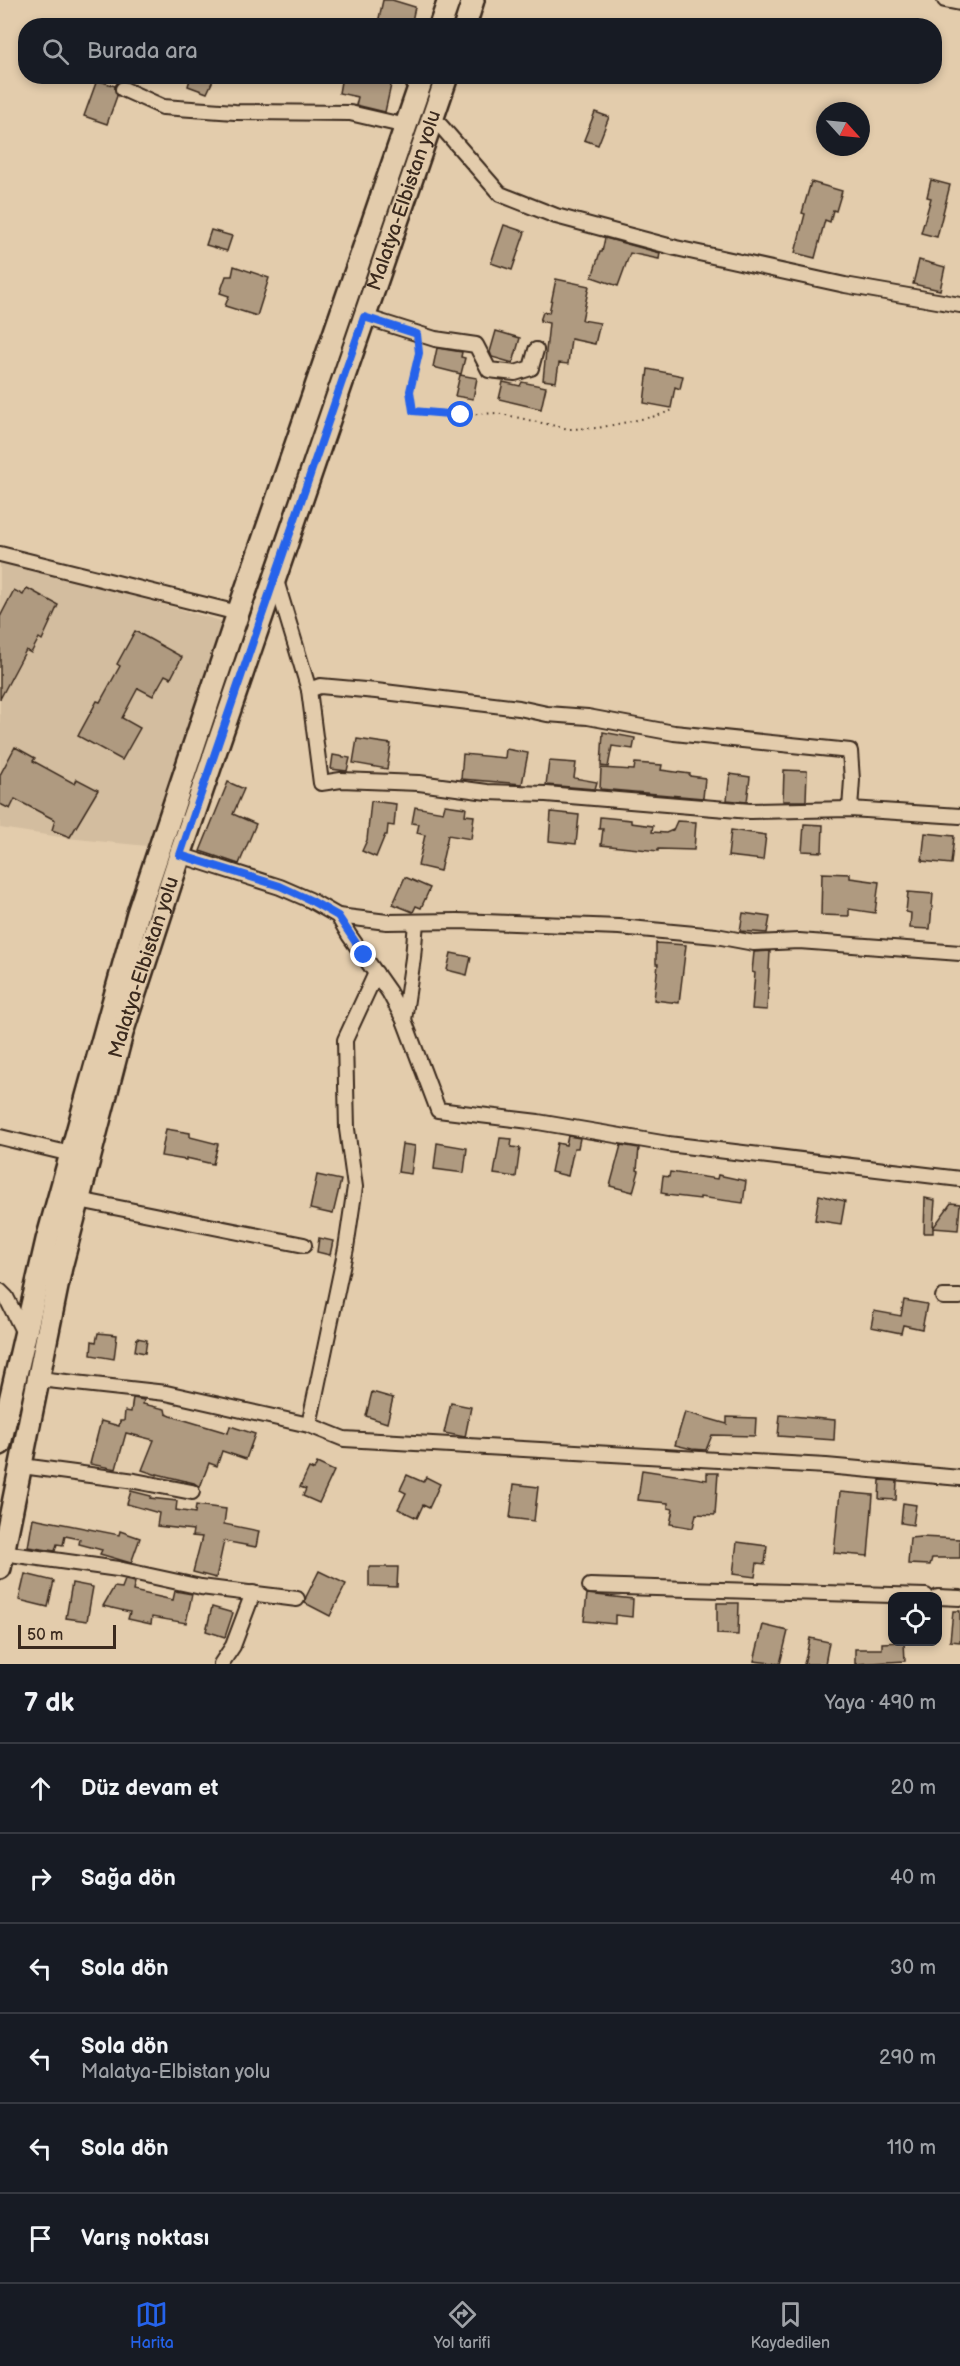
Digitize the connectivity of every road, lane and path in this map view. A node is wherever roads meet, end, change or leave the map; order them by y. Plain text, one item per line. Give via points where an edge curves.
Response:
1 (449, 0) edge
2 (473, 0) edge
3 (443, 18) edge
4 (467, 18) edge
5 (420, 84) edge
6 (444, 84) edge
7 (123, 89) dead end
8 (433, 117) junction
9 (406, 126) junction
10 (960, 305) edge
11 (364, 317) junction
12 (417, 334) junction
13 (536, 350) dead end
14 (673, 410) dead end
15 (0, 554) edge
16 (276, 577) junction
17 (238, 613) junction
18 (309, 690) junction
19 (850, 809) junction
20 (960, 816) edge
21 (180, 855) junction
22 (338, 916) junction
23 (416, 922) junction
24 (960, 953) edge
25 (376, 973) junction
26 (404, 1020) junction
27 (0, 1137) edge
28 (71, 1154) junction
29 (960, 1179) edge
30 (79, 1200) junction
31 (304, 1245) dead end
32 (0, 1291) edge
33 (942, 1297) dead end
34 (960, 1297) edge
35 (25, 1335) junction
36 (39, 1379) junction
37 (309, 1425) junction
38 (0, 1444) edge
39 (22, 1466) junction
40 (960, 1478) edge
41 (192, 1492) dead end
42 (2, 1561) edge
43 (590, 1586) dead end
44 (253, 1593) junction
45 (888, 1595) edge
46 (942, 1597) edge
47 (960, 1598) edge
48 (297, 1599) dead end
49 (221, 1664) edge

1 - 3 main road
2 - 4 main road
5 - 9 main road, Malatya-Elbistan yolu
6 - 8 main road, Malatya-Elbistan yolu
7 - 9 street via 163,107 350,113
8 - 10 street via 500,194 556,216 687,251
8 - 11 main road, Malatya-Elbistan yolu
9 - 17 main road, Malatya-Elbistan yolu
11 - 12 street
11 - 16 main road, Malatya-Elbistan yolu
12 - 13 street via 477,345 489,370 515,374 531,368
12 - 14 path via 419,353 410,391 413,411 497,413 569,429 598,428
15 - 17 street
16 - 18 street
16 - 21 main road, Malatya-Elbistan yolu
17 - 28 main road, Malatya-Elbistan yolu via 138,913
18 - 19 street via 320,686 376,691 588,717 674,733 850,751
18 - 19 street via 321,783 419,783 487,792 750,811
19 - 20 street
21 - 22 street via 280,886
21 - 30 main road, Malatya-Elbistan yolu via 122,1033
22 - 23 street
22 - 25 street
23 - 24 street via 568,924 754,943 799,941
23 - 26 street
25 - 26 street
25 - 37 street via 345,1040 347,1129 355,1187
26 - 29 street via 438,1110 668,1144
27 - 28 street
28 - 35 main road, Malatya-Elbistan yolu
30 - 31 street
30 - 36 main road, Malatya-Elbistan yolu
32 - 35 street
33 - 34 street
35 - 38 main road, Malatya-Elbistan yolu
36 - 37 street via 166,1393
36 - 39 main road, Malatya-Elbistan yolu
37 - 40 street via 344,1439 826,1466
39 - 41 street
39 - 42 main road, Malatya-Elbistan yolu
42 - 44 street via 118,1569 201,1587
43 - 45 street
44 - 48 street
44 - 49 street via 233,1646
46 - 47 street

